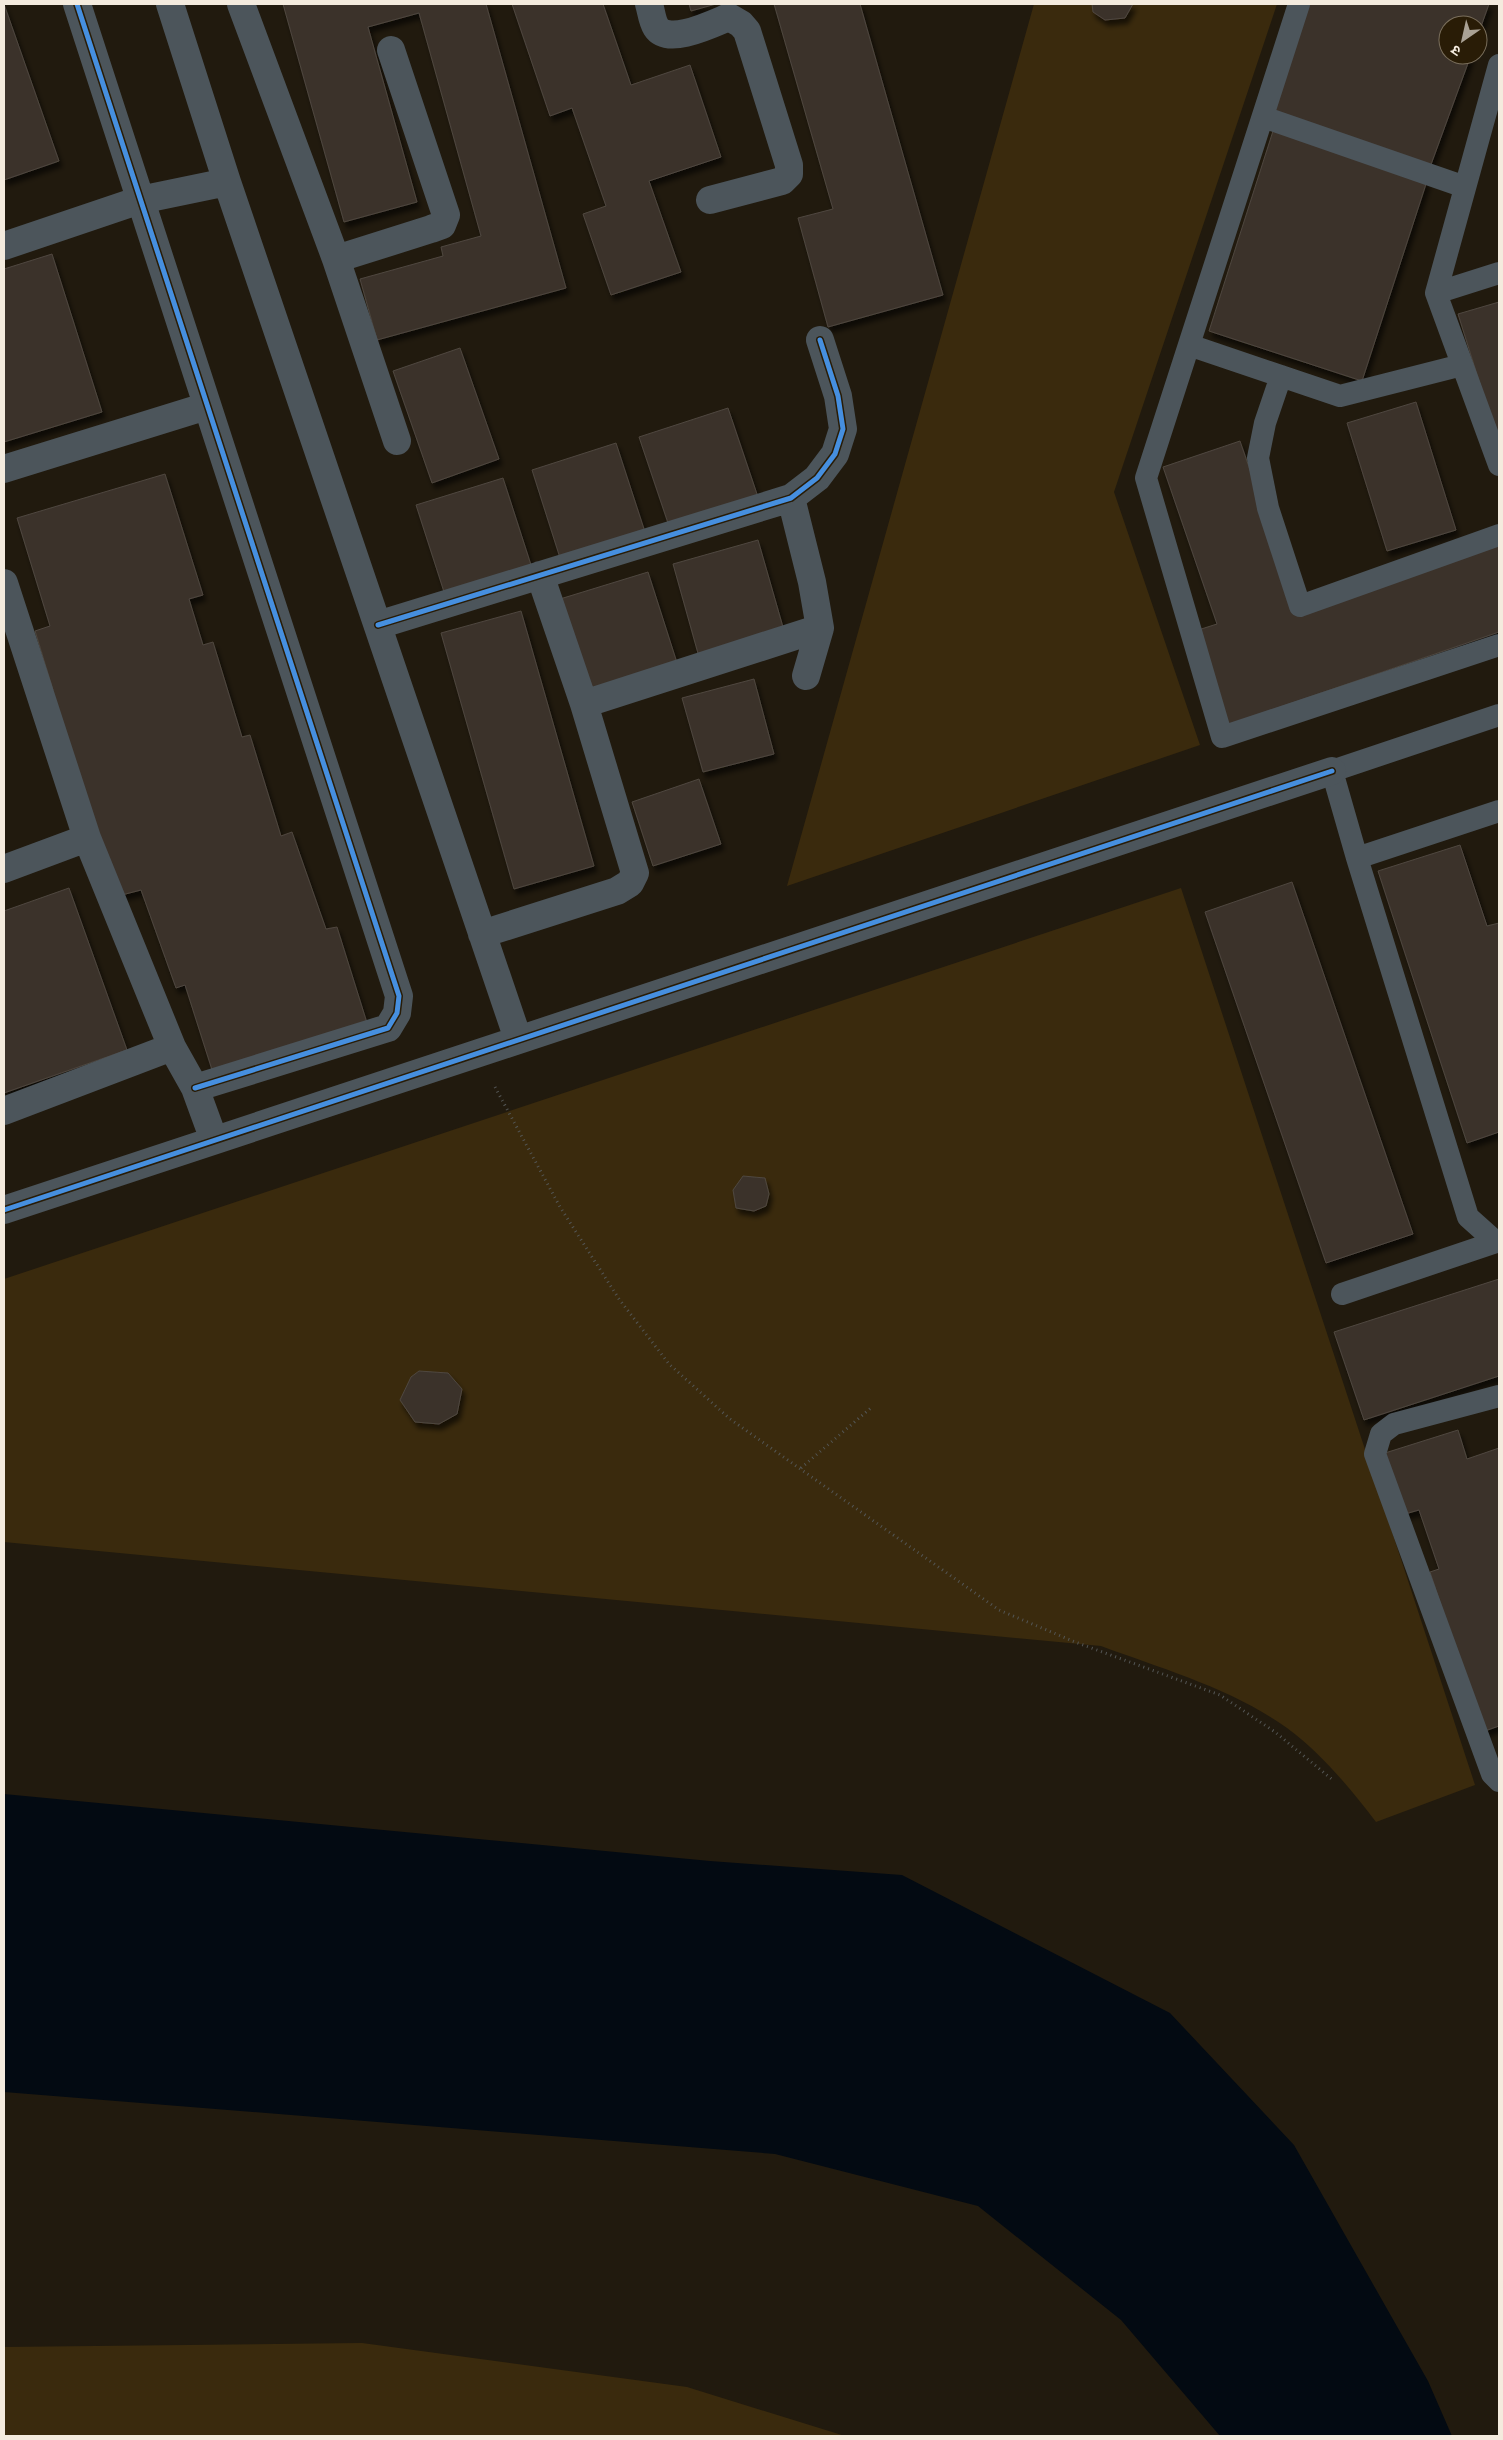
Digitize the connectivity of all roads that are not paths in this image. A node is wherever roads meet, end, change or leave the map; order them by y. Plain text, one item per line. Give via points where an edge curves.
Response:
1 (77, 4) edge
2 (170, 4) edge
3 (241, 4) edge
4 (649, 4) edge
5 (1299, 4) edge
6 (390, 50) dead end
7 (1499, 65) edge
8 (1263, 117) junction
9 (227, 182) junction
10 (1465, 187) junction
11 (140, 200) junction
12 (710, 200) dead end
13 (4, 246) edge
14 (336, 258) junction
15 (1499, 273) edge
16 (1436, 293) junction
17 (820, 340) dead end
18 (1189, 345) junction
19 (1462, 365) junction
20 (1280, 376) junction
21 (206, 406) junction
22 (397, 441) dead end
23 (1499, 465) edge
24 (4, 469) edge
25 (791, 498) junction
26 (1499, 535) edge
27 (540, 575) junction
28 (4, 582) edge
29 (378, 625) junction
30 (820, 628) junction
31 (1499, 645) edge
32 (806, 676) dead end
33 (584, 704) junction
34 (1499, 715) edge
35 (1332, 771) junction
36 (1499, 811) edge
37 (87, 838) junction
38 (1357, 858) junction
39 (4, 868) edge
40 (482, 934) junction
41 (518, 1040) junction
42 (172, 1047) junction
43 (195, 1088) junction
44 (4, 1111) edge
45 (214, 1140) junction
46 (4, 1210) edge
47 (1497, 1241) edge
48 (1342, 1294) dead end
49 (1499, 1396) edge
50 (1499, 1781) edge

1 - 11 street
2 - 9 street
3 - 14 street
4 - 12 street via 656,27 666,35 676,36 729,18 741,24 747,31 789,165 788,174 782,181
5 - 8 lane
6 - 14 street via 446,215 442,225
7 - 10 lane
8 - 10 lane
8 - 18 lane
9 - 11 street
9 - 29 street
10 - 16 lane
11 - 13 street
11 - 21 street
14 - 22 street
15 - 16 lane
16 - 19 lane
17 - 25 street via 838,396 843,429 835,454 817,478
18 - 20 lane
18 - 31 lane via 1146,478 1222,737
19 - 20 lane via 1340,396
19 - 23 lane
20 - 26 lane via 1258,458 1268,508 1300,606
21 - 24 street
21 - 43 street via 399,996 397,1013 388,1028
25 - 27 street
25 - 30 street
27 - 29 street
27 - 33 street
28 - 37 street
29 - 40 street
30 - 32 street
30 - 33 street
33 - 40 street via 635,873 630,883 617,891
34 - 35 lane
35 - 38 lane
35 - 41 street
36 - 38 lane
37 - 39 street
37 - 42 street
38 - 47 lane via 1468,1217
40 - 41 street
41 - 45 street
42 - 43 street
42 - 44 street
43 - 45 street
45 - 46 street
47 - 48 lane
49 - 50 lane via 1394,1424 1381,1434 1375,1454 1492,1774

